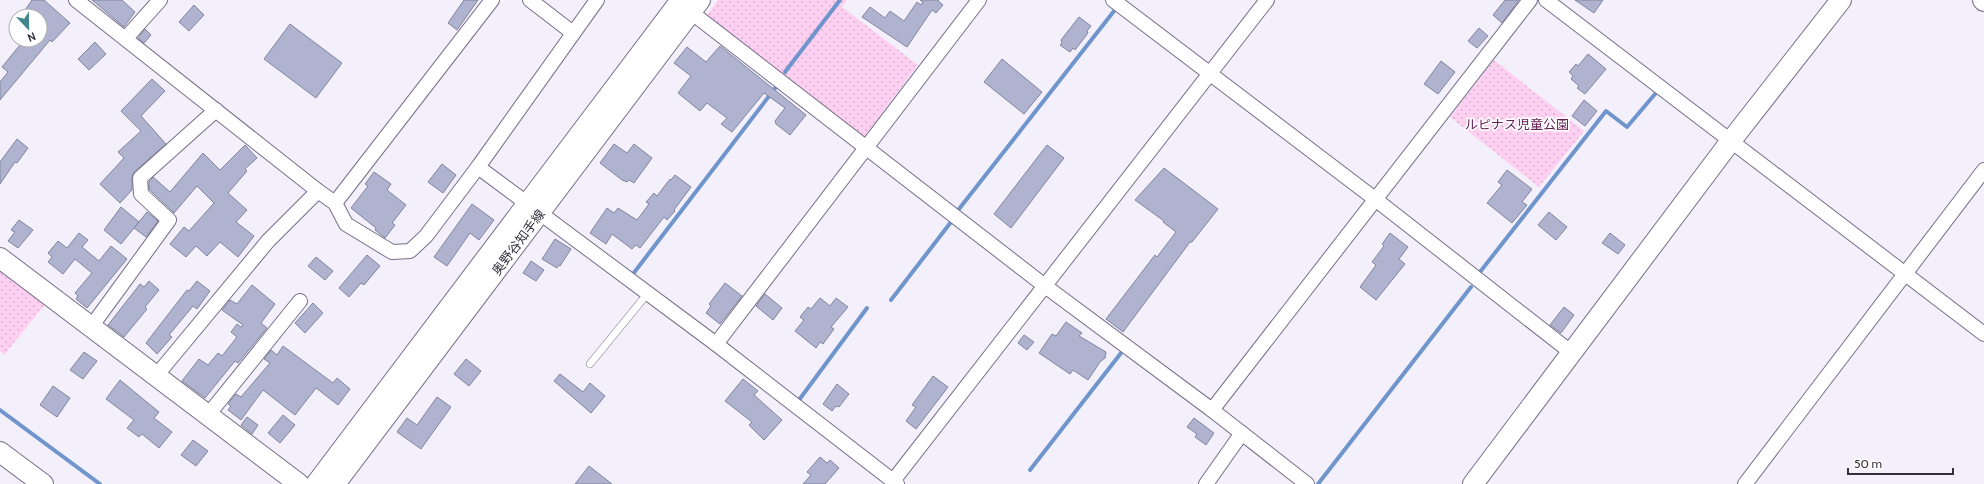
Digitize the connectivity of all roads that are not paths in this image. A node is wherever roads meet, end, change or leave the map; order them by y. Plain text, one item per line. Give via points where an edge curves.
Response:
1 (76, 0) edge
2 (160, 0) edge
3 (492, 0) edge
4 (530, 0) edge
5 (598, 0) edge
6 (979, 0) edge
7 (1113, 0) edge
8 (1267, 0) edge
9 (1530, 0) edge
10 (1546, 0) edge
11 (1841, 0) edge
12 (685, 3) edge
13 (573, 33) junction
14 (126, 38) junction
15 (1209, 74) junction
16 (216, 110) junction
17 (1730, 142) junction
18 (866, 146) junction
19 (478, 167) junction
20 (1984, 170) edge
21 (318, 191) junction
22 (1375, 199) junction
23 (335, 203) junction
24 (533, 209) junction
25 (0, 258) edge
26 (1905, 274) junction
27 (1045, 286) junction
28 (648, 293) junction
29 (300, 301) dead end
30 (91, 327) junction
31 (1984, 334) edge
32 (716, 344) junction
33 (1572, 353) junction
34 (590, 364) dead end
35 (156, 376) junction
36 (1212, 410) junction
37 (208, 415) junction
38 (1242, 433) junction
39 (0, 452) edge
40 (895, 483) edge
41 (43, 484) edge
42 (299, 484) edge
43 (316, 484) edge
44 (335, 484) edge
45 (1206, 484) edge
46 (1307, 484) edge
47 (1474, 484) edge
48 (1745, 484) edge

1 - 14 street
2 - 14 street
3 - 23 street
4 - 13 street
5 - 13 street
6 - 18 street
7 - 15 street
8 - 15 street
9 - 22 street
10 - 17 street
11 - 17 street
12 - 18 street
12 - 24 street, 奥野谷知手線
13 - 19 street
14 - 16 street
15 - 22 street
15 - 27 street
16 - 21 street
16 - 30 street via 140,178 141,194 169,220
17 - 26 street
17 - 33 street
18 - 27 street
18 - 32 street
19 - 23 street via 426,236 410,251 392,252 371,240 346,224
19 - 24 street
20 - 26 street
21 - 23 street
21 - 35 street via 268,241
22 - 33 street
22 - 36 street
24 - 28 street
24 - 43 street, 奥野谷知手線
24 - 44 street, 奥野谷知手線
25 - 30 street
26 - 31 street
26 - 48 street
27 - 36 street
27 - 40 street
28 - 32 street
28 - 34 lane
29 - 37 street
30 - 35 street
32 - 40 street
33 - 47 street
35 - 37 street
36 - 38 street
37 - 42 street
38 - 45 street
38 - 46 street
39 - 41 street

